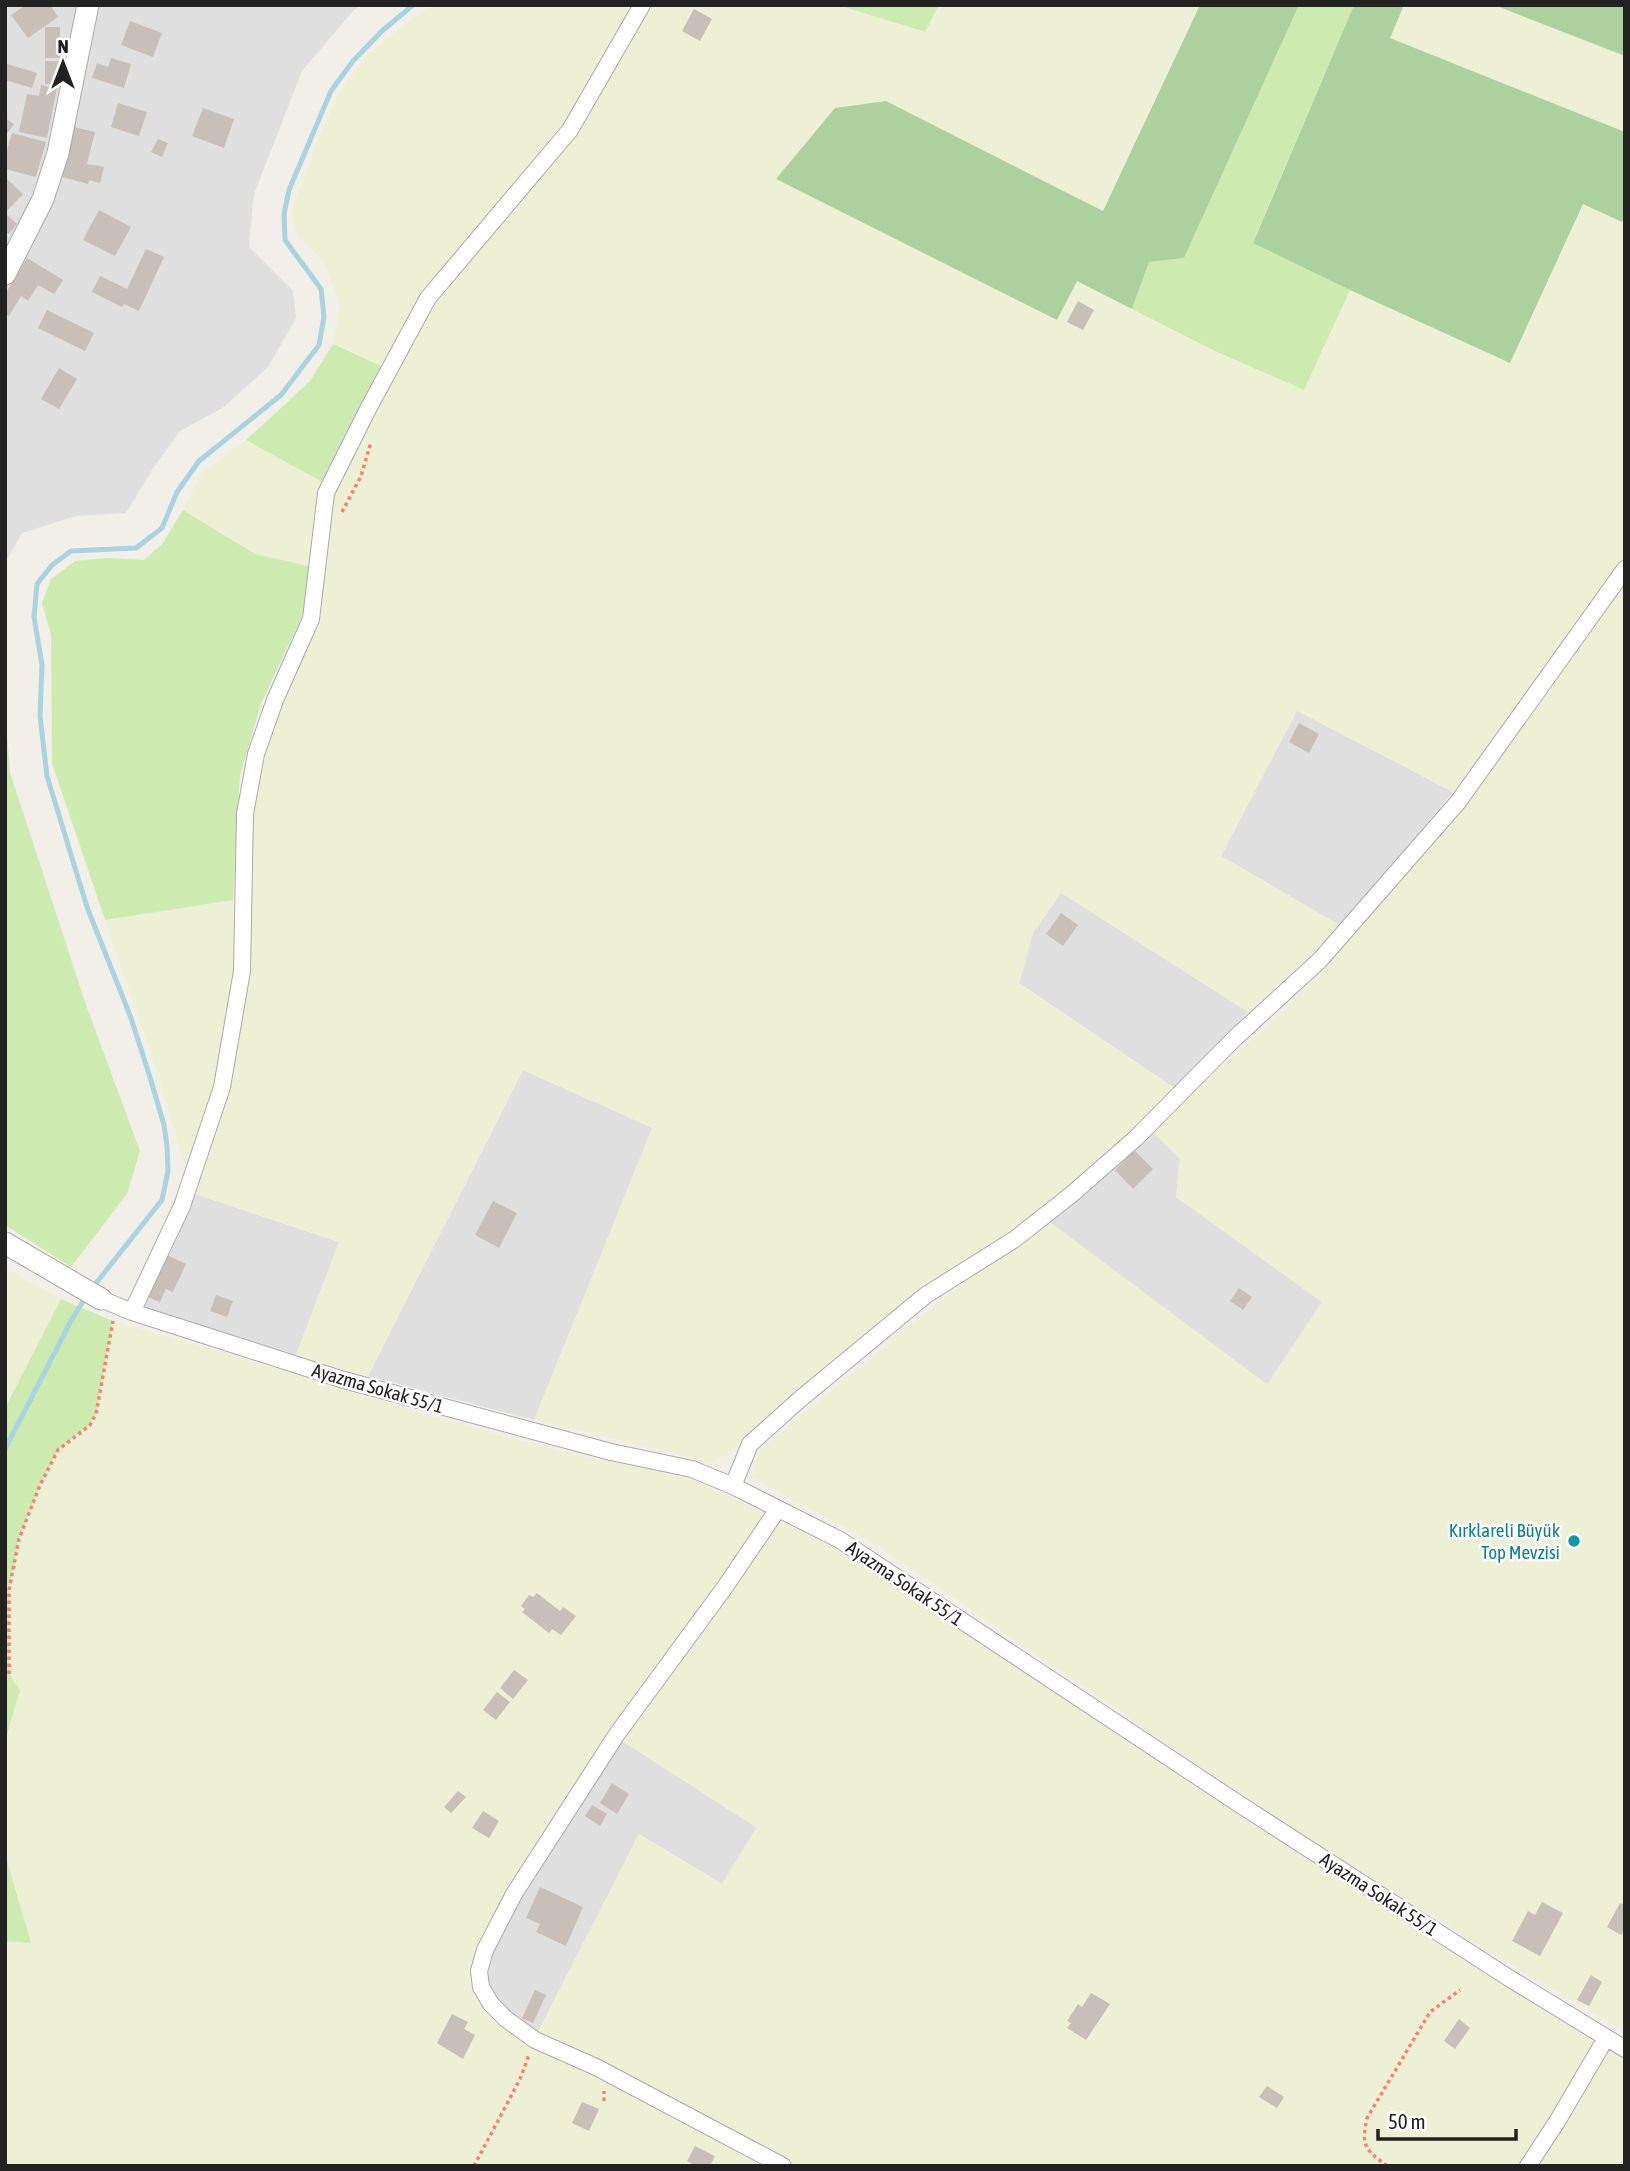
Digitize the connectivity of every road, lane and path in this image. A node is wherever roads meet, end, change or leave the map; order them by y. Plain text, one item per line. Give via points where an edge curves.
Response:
1 (642, 5) edge
2 (82, 10) edge
3 (5, 274) edge
4 (1625, 569) edge
5 (5, 1243) edge
6 (108, 1302) junction
7 (132, 1312) junction
8 (733, 1486) junction
9 (778, 1509) junction
10 (9, 1674) dead end
11 (1460, 1990) dead end
12 (1606, 2038) junction
13 (535, 2040) junction
14 (1625, 2049) edge
15 (474, 2166) edge
16 (783, 2166) edge
17 (1387, 2166) edge
18 (1528, 2166) edge

1 - 7 street via 569,130 428,298 326,493 311,619 256,754 245,814 242,971 222,1087 183,1206
2 - 3 street via 75,78 58,153 43,199
4 - 8 street via 1458,802 1320,960 1072,1194 1015,1239 926,1296 799,1400 750,1444
5 - 6 street
6 - 7 street, Ayazma Sokak 55/1
6 - 10 path via 96,1414 90,1425 58,1450 19,1539 9,1590
7 - 8 street, Ayazma Sokak 55/1 via 344,1380 611,1452 692,1469
8 - 9 street, Ayazma Sokak 55/1
9 - 12 street, Ayazma Sokak 55/1 via 840,1540 1247,1810
9 - 13 street via 617,1734 514,1894 485,1950 479,1971 481,1987 506,2020
11 - 17 path via 1430,2012 1367,2118 1363,2136 1369,2152
12 - 14 street, Ayazma Sokak 55/1
12 - 18 street
13 - 15 path
13 - 16 street via 596,2067

